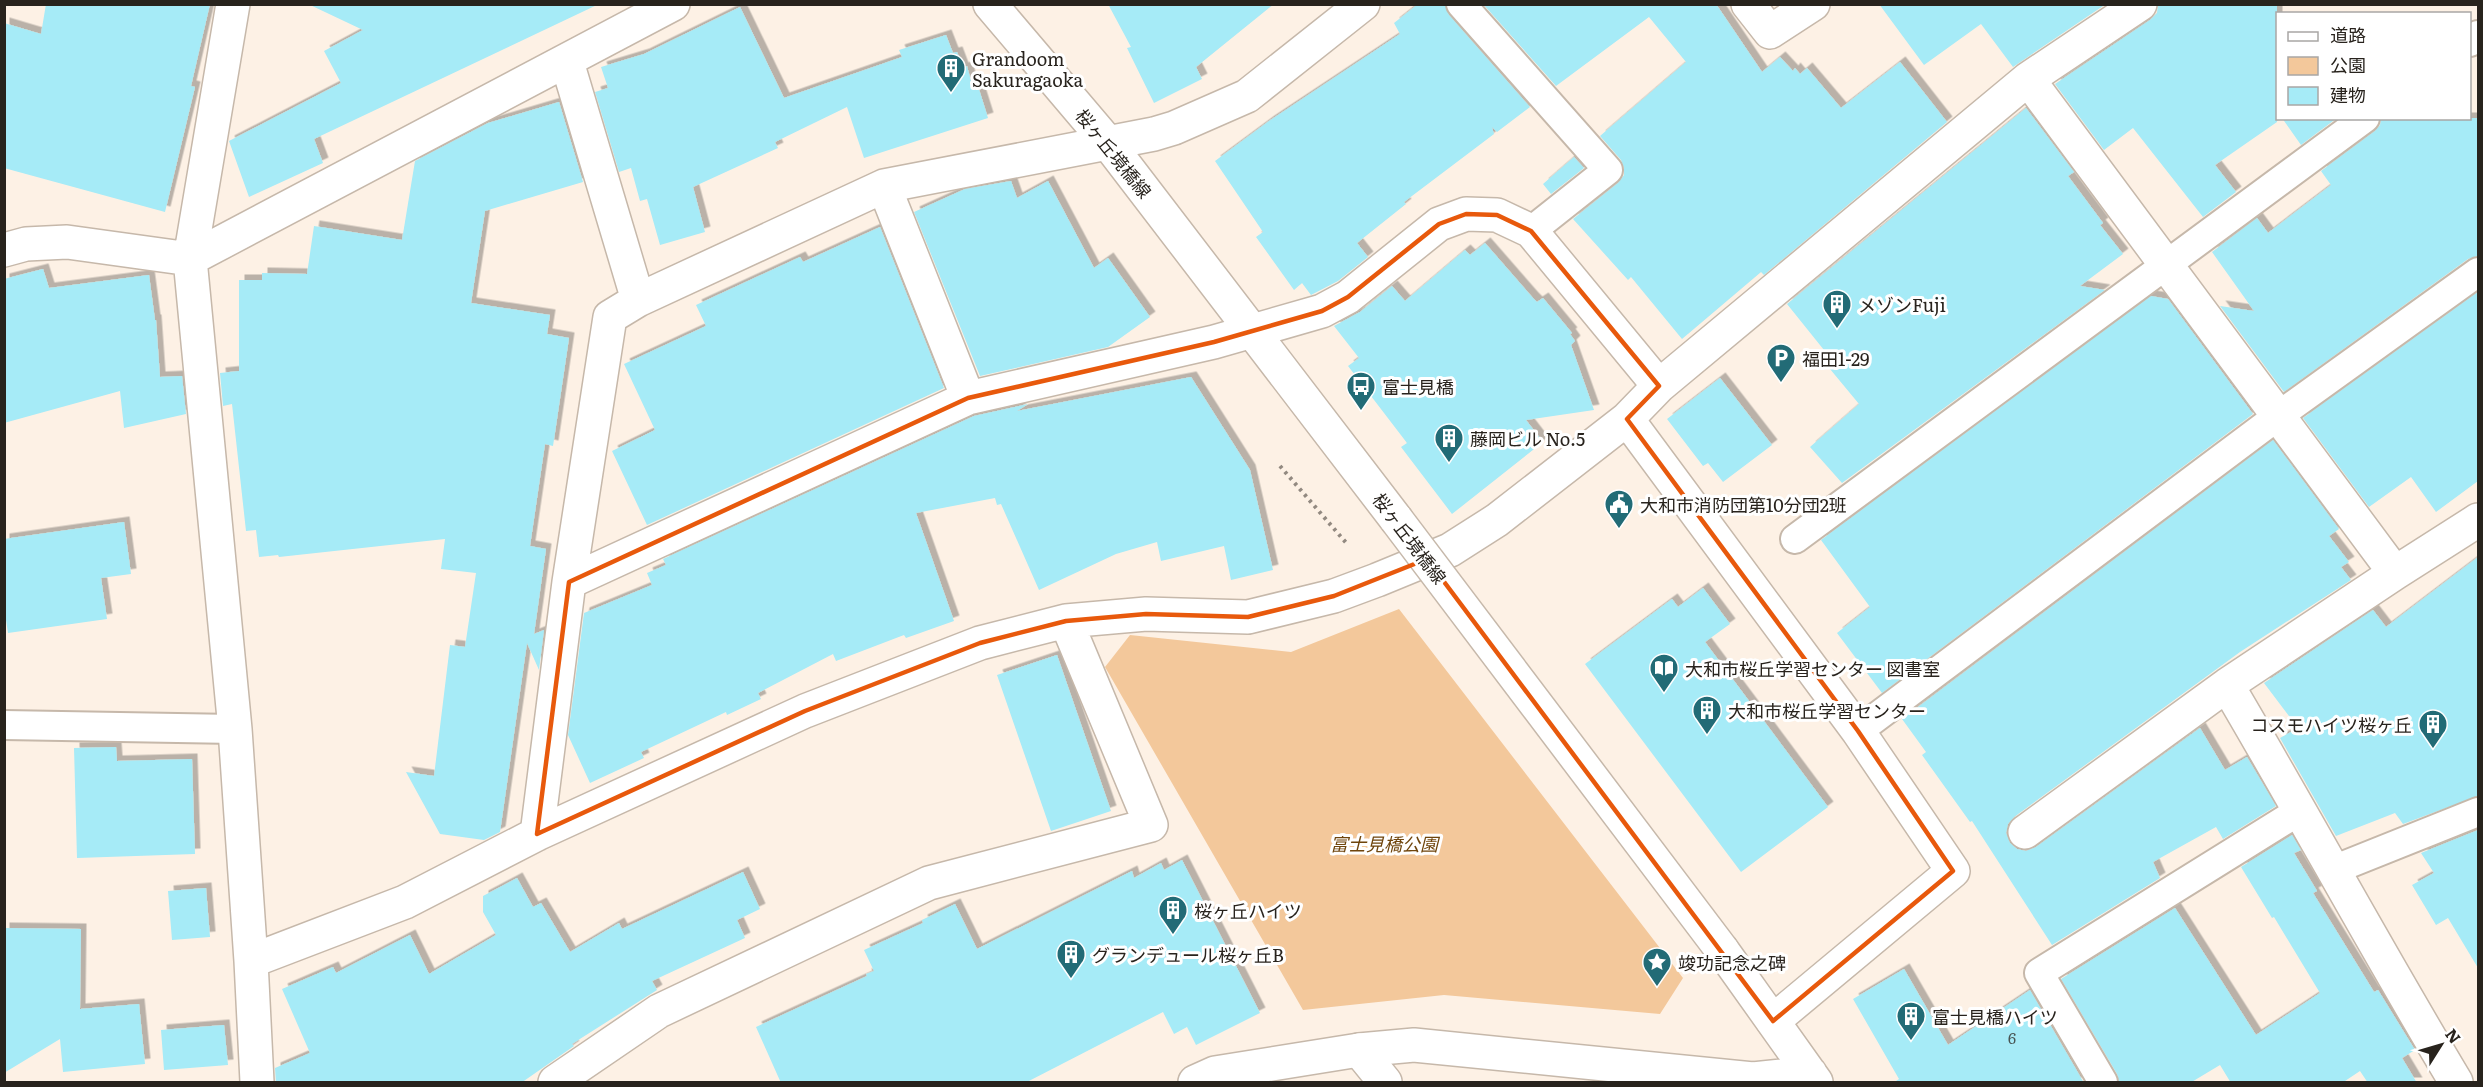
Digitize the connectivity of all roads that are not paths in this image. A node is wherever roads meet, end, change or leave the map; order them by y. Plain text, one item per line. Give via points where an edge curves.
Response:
1 (233, 4) edge
2 (673, 4) edge
3 (990, 4) edge
4 (1363, 4) edge
5 (1461, 4) edge
6 (1748, 4) edge
7 (1813, 4) edge
8 (2140, 4) edge
9 (567, 62) junction
10 (2028, 79) junction
11 (2362, 120) edge
12 (1108, 142) junction
13 (884, 186) junction
14 (1531, 231) junction
15 (4, 250) edge
16 (190, 259) junction
17 (2166, 265) junction
18 (2478, 272) edge
19 (638, 300) junction
20 (1254, 331) junction
21 (1659, 386) junction
22 (968, 398) junction
23 (2278, 416) junction
24 (1627, 418) junction
25 (2475, 532) edge
26 (1795, 539) dead end
27 (2395, 573) junction
28 (569, 582) junction
29 (1066, 621) junction
30 (2227, 685) junction
31 (4, 725) edge
32 (235, 729) junction
33 (1858, 731) junction
34 (2301, 810) junction
35 (2478, 812) edge
36 (2025, 832) dead end
37 (537, 834) junction
38 (2333, 870) junction
39 (251, 961) junction
40 (1773, 1022) junction
41 (1359, 1050) junction
42 (1813, 1078) edge
43 (252, 1082) edge
44 (555, 1083) edge
45 (1195, 1083) edge
46 (1385, 1083) edge
47 (2103, 1083) edge
48 (2456, 1083) edge

1 - 16 street
2 - 9 street
3 - 12 street, 桜ヶ丘境橋線
4 - 12 street via 1247,96 1174,128
5 - 14 lane via 1608,170
6 - 7 street via 1770,32
8 - 10 street
9 - 16 street
9 - 19 street
10 - 17 street
10 - 21 street
11 - 17 lane
12 - 13 street
12 - 20 street, 桜ヶ丘境橋線
13 - 19 street
13 - 22 street
14 - 20 street via 1497,215 1466,214 1439,224 1348,297 1322,311
14 - 21 street
15 - 16 street via 26,244 67,242
16 - 32 street
17 - 23 street
17 - 26 lane
18 - 23 lane
19 - 28 street via 609,317
20 - 22 street
20 - 40 street, 桜ヶ丘境橋線, bridge
21 - 24 street
22 - 28 street
23 - 27 street
23 - 33 lane
24 - 29 street via 1497,520 1450,550 1334,596 1248,617 1146,614
24 - 33 street
25 - 27 street
27 - 30 street
28 - 37 street
29 - 37 street via 980,643 805,711
29 - 44 street via 1150,825 929,883 659,1011
30 - 34 street
30 - 36 street
31 - 32 lane
32 - 39 street
33 - 40 street via 1953,871
34 - 38 street
34 - 47 lane via 2039,973
35 - 38 lane
37 - 39 street via 405,902
38 - 48 street
39 - 43 street
40 - 42 street, 桜ヶ丘境橋線
41 - 42 street via 1414,1045 1753,1079
41 - 45 street via 1215,1073
41 - 46 street

